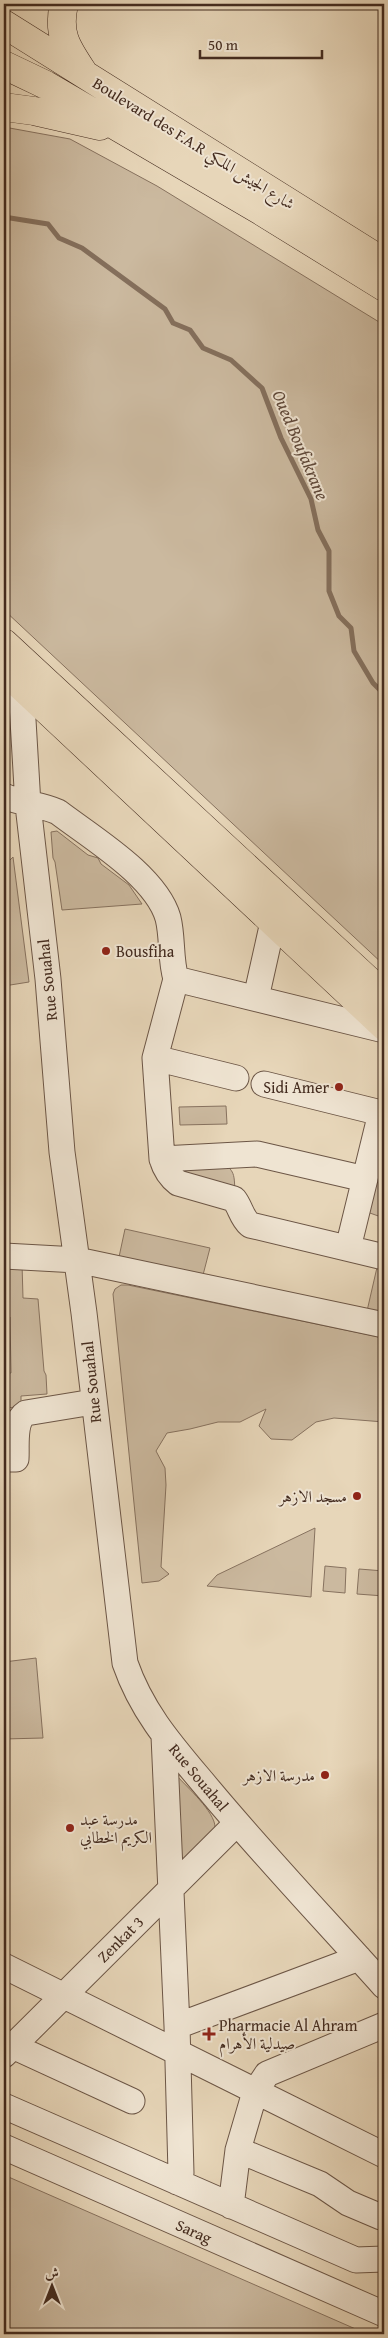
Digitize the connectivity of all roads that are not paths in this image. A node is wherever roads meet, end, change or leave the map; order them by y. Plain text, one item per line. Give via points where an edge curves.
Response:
1 (64, 4) edge
2 (4, 24) edge
3 (4, 65) edge
4 (85, 75) junction
5 (4, 108) edge
6 (123, 132) junction
7 (384, 262) edge
8 (384, 288) edge
9 (4, 644) edge
10 (12, 678) edge
11 (4, 796) edge
12 (28, 805) junction
13 (273, 922) junction
14 (176, 979) junction
15 (384, 995) edge
16 (256, 998) junction
17 (384, 1028) edge
18 (155, 1058) junction
19 (236, 1078) dead end
20 (264, 1084) dead end
21 (162, 1159) junction
22 (365, 1179) junction
23 (348, 1248) junction
24 (4, 1256) edge
25 (384, 1257) edge
26 (77, 1260) junction
27 (384, 1325) edge
28 (93, 1402) junction
29 (4, 1459) edge
30 (164, 1736) junction
31 (237, 1823) junction
32 (170, 1889) junction
33 (359, 1958) junction
34 (4, 1966) edge
35 (384, 1986) edge
36 (64, 1995) junction
37 (384, 2025) edge
38 (177, 2026) junction
39 (7, 2047) edge
40 (178, 2053) junction
41 (255, 2092) junction
42 (132, 2101) dead end
43 (4, 2106) edge
44 (4, 2147) edge
45 (238, 2150) junction
46 (384, 2155) edge
47 (177, 2182) junction
48 (232, 2206) junction
49 (384, 2216) edge
50 (384, 2259) edge
51 (384, 2314) edge

1 - 4 main road via 60,22 62,34 66,47
2 - 4 main road, Boulevard des F.A.R شارع الجيش الملكي
3 - 6 main road, Boulevard des F.A.R شارع الجيش الملكي via 46,85
4 - 7 main road, Boulevard des F.A.R شارع الجيش الملكي
5 - 6 main road via 34,111
6 - 8 main road, Boulevard des F.A.R شارع الجيش الملكي via 261,211
9 - 15 main road
10 - 12 street, Rue Souahal
10 - 13 main road
11 - 12 street
12 - 14 street via 58,812 141,875 167,916
12 - 26 street, Rue Souahal via 48,979 62,1152
13 - 16 street
13 - 17 main road
14 - 16 street
14 - 18 street
16 - 17 street
18 - 19 street
18 - 21 street
20 - 22 street via 381,1113
21 - 22 street via 257,1154
21 - 23 street via 164,1169 178,1183 234,1199 241,1216 250,1225
22 - 23 street
23 - 25 street
24 - 26 street
26 - 27 street
26 - 28 street, Rue Souahal
28 - 29 street via 21,1416 16,1459
28 - 30 street, Rue Souahal via 125,1663 134,1688
30 - 31 street, Rue Souahal
30 - 32 street
31 - 32 street, Zenkat 3
31 - 33 street, Rue Souahal
32 - 36 street, Zenkat 3
32 - 38 street
33 - 35 street, Rue Souahal
33 - 38 street
34 - 36 street
36 - 39 street, Zenkat 3
36 - 40 street
37 - 41 street via 267,2074
38 - 40 street
39 - 42 street
40 - 41 street
40 - 47 street via 181,2173
41 - 45 street
41 - 46 street
43 - 47 street
44 - 51 street, Sarag
45 - 48 street
45 - 49 street via 320,2184 348,2203
47 - 48 street
48 - 50 street via 356,2260

